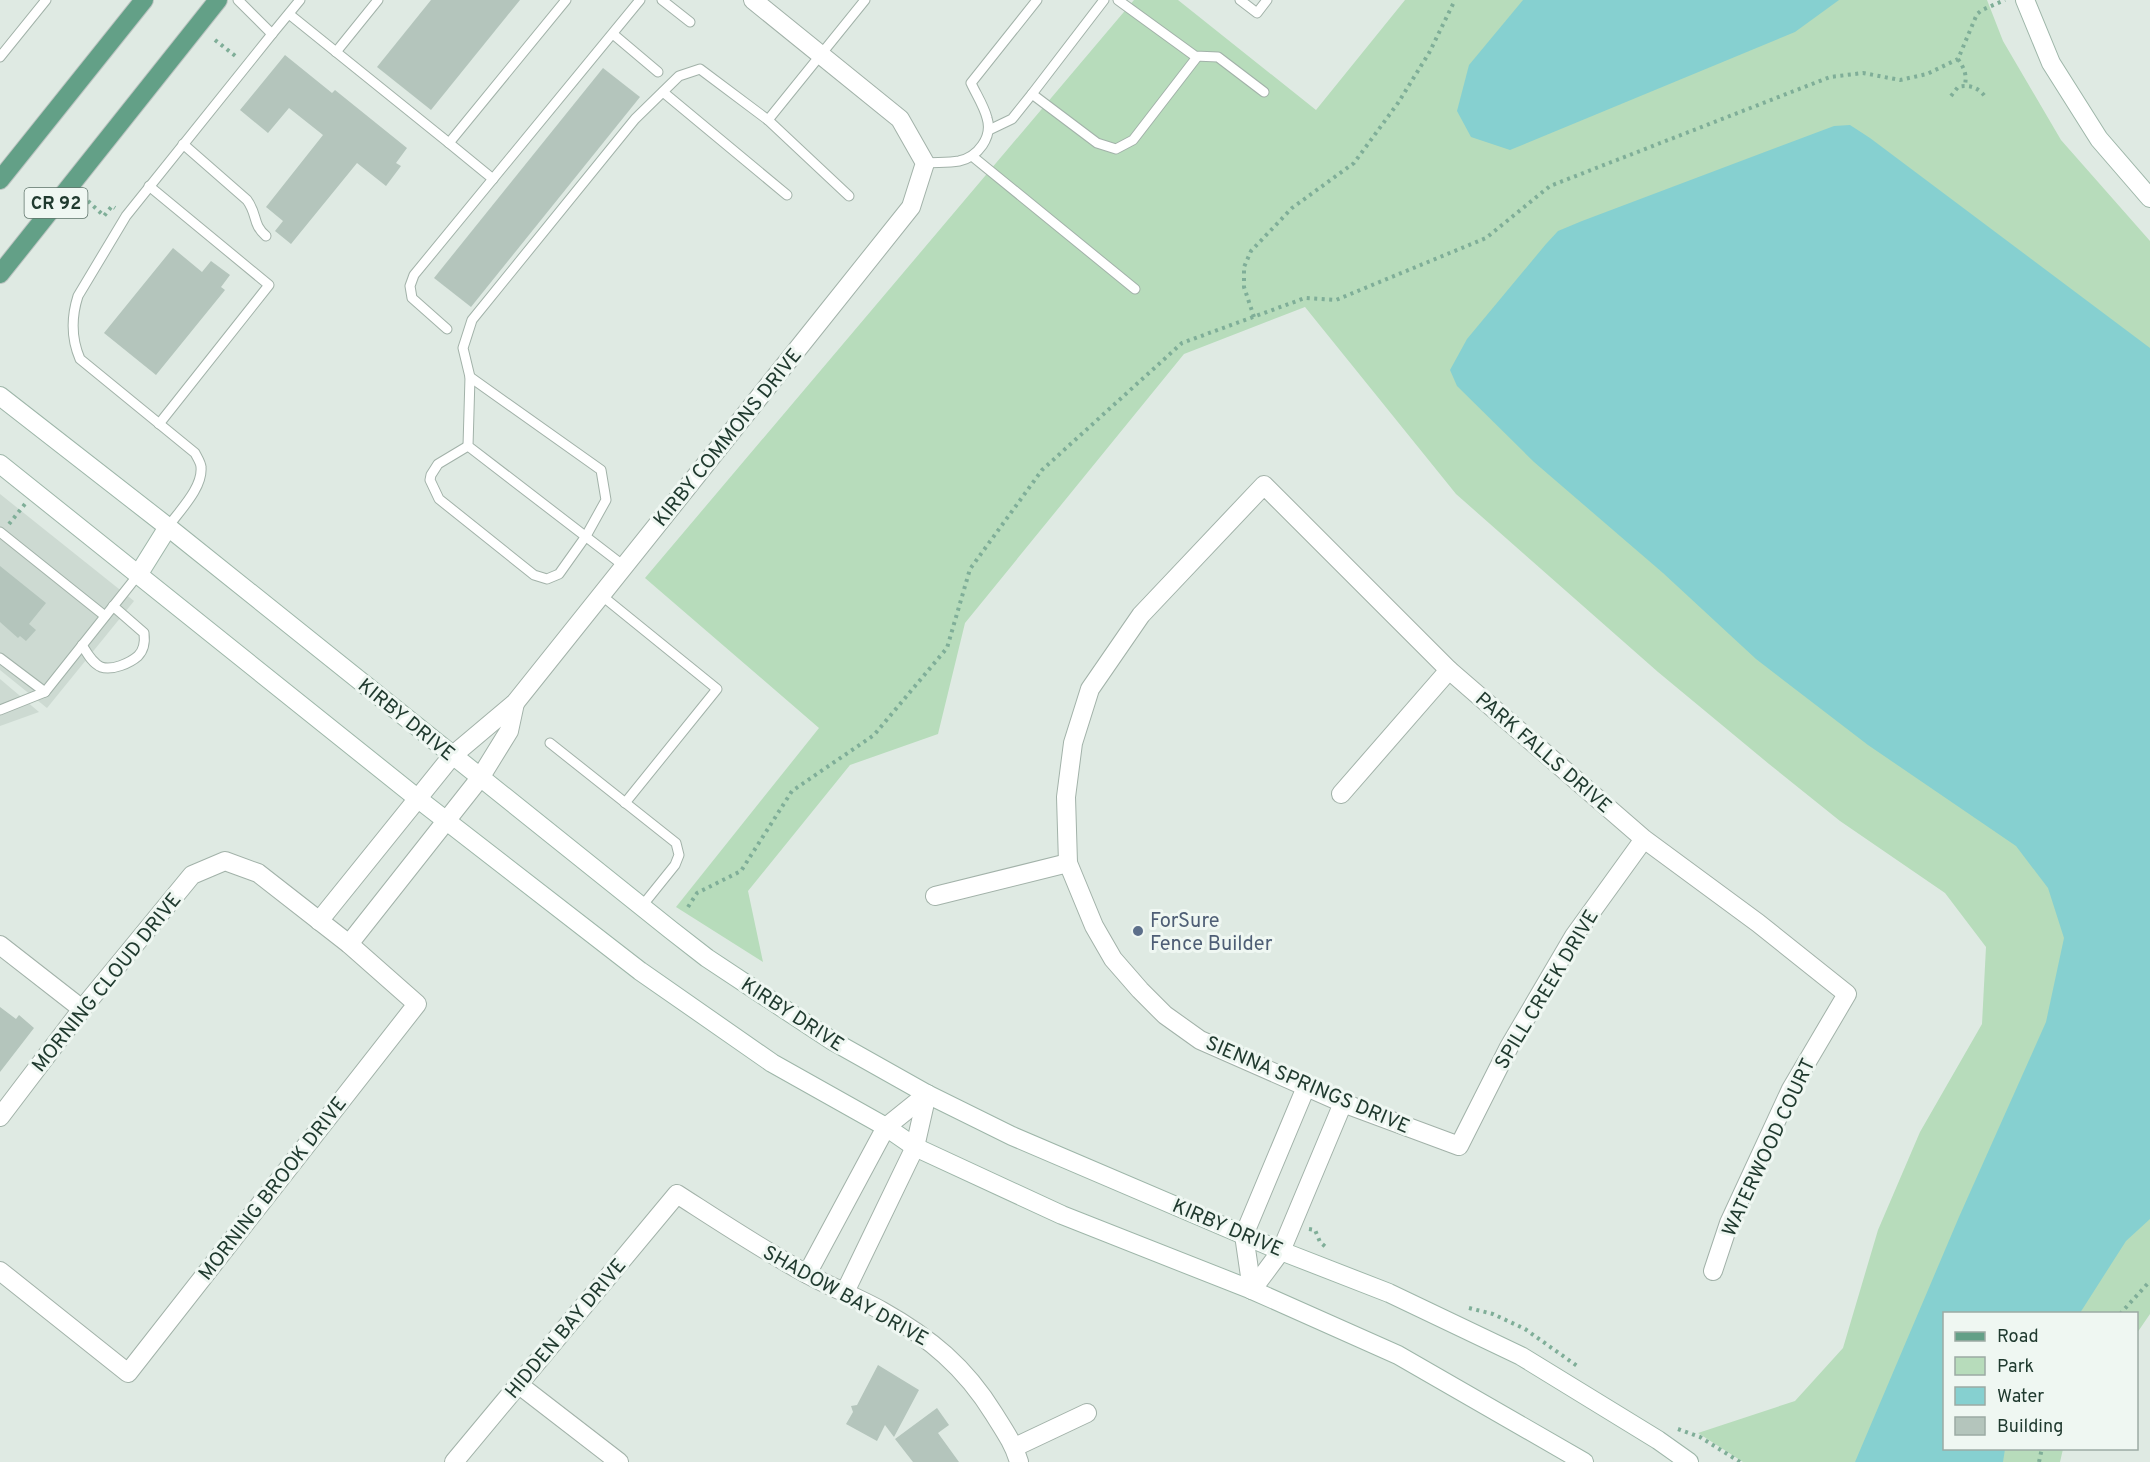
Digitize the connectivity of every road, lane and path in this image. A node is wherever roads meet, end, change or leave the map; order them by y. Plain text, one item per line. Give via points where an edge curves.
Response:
1 (46, 0) edge
2 (144, 0) edge
3 (218, 0) edge
4 (237, 0) edge
5 (300, 0) edge
6 (378, 0) edge
7 (566, 0) edge
8 (640, 0) edge
9 (662, 0) edge
10 (753, 0) edge
11 (865, 0) edge
12 (1037, 0) edge
13 (1104, 0) edge
14 (1118, 0) edge
15 (1240, 0) edge
16 (1267, 0) edge
17 (1455, 0) edge
18 (2005, 0) edge
19 (2025, 0) edge
20 (289, 14) junction
21 (690, 22) dead end
22 (272, 34) junction
23 (613, 34) junction
24 (215, 40) dead end
25 (336, 52) junction
26 (821, 56) junction
27 (0, 57) edge
28 (1197, 57) junction
29 (1958, 59) junction
30 (246, 65) junction
31 (658, 72) dead end
32 (1965, 85) junction
33 (663, 92) junction
34 (1264, 92) dead end
35 (1032, 94) junction
36 (1951, 96) dead end
37 (1986, 98) dead end
38 (768, 120) junction
39 (989, 130) junction
40 (449, 143) junction
41 (183, 144) junction
42 (972, 156) junction
43 (925, 163) junction
44 (493, 179) junction
45 (0, 180) edge
46 (149, 186) junction
47 (788, 195) dead end
48 (849, 196) dead end
49 (2150, 198) edge
50 (88, 201) dead end
51 (126, 216) junction
52 (266, 236) dead end
53 (0, 274) edge
54 (1135, 289) dead end
55 (1254, 317) junction
56 (447, 329) dead end
57 (470, 377) junction
58 (0, 396) edge
59 (159, 424) junction
60 (468, 446) junction
61 (0, 464) edge
62 (1264, 485) joint
63 (25, 503) dead end
64 (168, 527) junction
65 (1, 533) edge
66 (586, 536) junction
67 (624, 566) junction
68 (138, 575) junction
69 (601, 595) junction
70 (113, 606) junction
71 (105, 616) junction
72 (82, 645) junction
73 (0, 658) edge
74 (1449, 670) junction
75 (45, 692) junction
76 (514, 703) junction
77 (0, 710) edge
78 (550, 743) dead end
79 (452, 756) junction
80 (480, 778) junction
81 (1341, 794) dead end
82 (417, 798) junction
83 (625, 803) junction
84 (447, 821) junction
85 (1644, 839) junction
86 (1068, 863) junction
87 (935, 896) dead end
88 (642, 906) junction
89 (688, 907) dead end
90 (319, 921) junction
91 (349, 944) junction
92 (0, 945) edge
93 (1847, 994) joint
94 (82, 1009) junction
95 (1306, 1087) junction
96 (927, 1094) junction
97 (1343, 1103) junction
98 (0, 1118) edge
99 (886, 1126) junction
100 (1459, 1146) joint
101 (915, 1148) junction
102 (677, 1194) joint
103 (1244, 1235) junction
104 (1281, 1251) junction
105 (0, 1270) edge
106 (1713, 1271) dead end
107 (807, 1274) junction
108 (2150, 1281) edge
109 (1252, 1290) junction
110 (845, 1292) junction
111 (2122, 1312) edge
112 (518, 1384) junction
113 (1088, 1413) dead end
114 (1017, 1454) edge
115 (454, 1462) edge
116 (619, 1462) edge
117 (1584, 1462) edge
118 (1689, 1462) edge

1 - 27 lane
2 - 45 main road, CR 92
3 - 53 main road, CR 92
4 - 22 lane
5 - 20 lane
6 - 25 lane
7 - 40 lane
8 - 23 lane
9 - 21 lane
10 - 26 street
11 - 26 lane
12 - 39 lane via 971,83
13 - 35 lane
14 - 28 lane
15 - 16 lane via 1257,13
17 - 55 path via 1398,103 1354,162 1292,208 1251,251 1244,267 1244,287
18 - 29 path via 1977,14
19 - 49 street via 2051,63 2099,139
20 - 22 lane
20 - 25 lane
22 - 30 lane
23 - 31 lane
23 - 44 lane
24 - 30 path
25 - 40 lane
26 - 38 lane
26 - 43 street via 900,119
28 - 34 lane via 1218,57
28 - 35 lane via 1133,140 1116,149 1097,143
29 - 32 path via 1965,69
29 - 55 path via 1928,74 1900,80 1863,73 1830,76 1550,186 1486,238 1336,300 1305,298
30 - 41 lane
32 - 36 path
32 - 37 path via 1978,89
33 - 38 lane via 679,76 700,69
33 - 47 lane
33 - 57 lane via 635,119 472,320 463,348
35 - 39 lane via 1012,119
38 - 48 lane
39 - 42 lane via 984,145
40 - 44 lane
41 - 46 lane
41 - 52 lane via 247,200 254,209 257,228
42 - 43 lane via 960,161
42 - 54 lane
43 - 67 street, KIRBY COMMONS DRIVE via 911,207
44 - 56 lane via 414,275 410,286 412,298
46 - 51 lane
46 - 59 lane via 269,285
50 - 51 path via 104,216 112,206
51 - 59 lane via 78,296 72,324 74,345 80,359
55 - 89 path via 1182,343 1042,470 970,569 947,648 874,735 792,791 741,871 697,893
57 - 60 lane
57 - 66 lane via 601,470 606,500
58 - 64 street, KIRBY DRIVE
59 - 64 lane via 195,453 201,467 194,491
60 - 66 lane
60 - 66 lane via 438,464 430,480 440,498 534,575 547,579 559,574
61 - 68 street
62 - 74 street, PARK FALLS DRIVE
62 - 86 street, SIENNA SPRINGS DRIVE via 1142,615 1090,689 1070,765 1066,797
63 - 65 path
64 - 68 street
64 - 79 street, KIRBY DRIVE
65 - 71 lane
66 - 67 lane
67 - 69 street, KIRBY COMMONS DRIVE
68 - 70 lane
68 - 82 street
69 - 76 street, KIRBY COMMONS DRIVE
69 - 83 lane via 717,689
70 - 71 lane
70 - 72 lane via 144,633 145,643 138,656 108,668 91,660
71 - 72 lane
72 - 75 lane
73 - 75 lane
74 - 81 street
74 - 85 street, PARK FALLS DRIVE
75 - 77 lane
76 - 79 street, KIRBY COMMONS DRIVE
76 - 80 street, KIRBY COMMONS DRIVE via 509,731
78 - 83 lane
79 - 80 street, KIRBY DRIVE
79 - 82 street, KIRBY COMMONS DRIVE
80 - 84 street, KIRBY COMMONS DRIVE
80 - 88 street, KIRBY DRIVE
82 - 84 street
82 - 90 street, KIRBY COMMONS DRIVE
83 - 88 lane via 676,843 680,855
84 - 91 street, KIRBY COMMONS DRIVE
84 - 99 street via 659,984 772,1062
85 - 93 street, PARK FALLS DRIVE
85 - 100 street, SPILL CREEK DRIVE via 1574,936 1509,1047
86 - 87 street
86 - 95 street, SIENNA SPRINGS DRIVE via 1094,926 1113,959 1165,1015 1200,1040
88 - 96 street, KIRBY DRIVE via 707,958 831,1040
90 - 91 street
90 - 94 street, MORNING CLOUD DRIVE via 258,873 225,861 192,875
91 - 105 street, MORNING BROOK DRIVE via 417,1004 128,1373
92 - 94 street
93 - 106 street, WATERWOOD COURT via 1791,1089 1730,1223
94 - 98 street, MORNING CLOUD DRIVE
95 - 97 street, SIENNA SPRINGS DRIVE
95 - 103 street
96 - 99 street
96 - 101 street
96 - 103 street, KIRBY DRIVE via 1012,1136
97 - 100 street, SIENNA SPRINGS DRIVE
97 - 104 street
99 - 101 street
99 - 107 street
101 - 109 street via 1062,1215
101 - 110 street
102 - 107 street, SHADOW BAY DRIVE
102 - 112 street, HIDDEN BAY DRIVE
103 - 104 street, KIRBY DRIVE
103 - 109 street
104 - 109 street
104 - 118 street, KIRBY DRIVE via 1389,1293 1521,1356
107 - 110 street, SHADOW BAY DRIVE
108 - 111 path
109 - 117 street via 1398,1355
110 - 114 street, SHADOW BAY DRIVE via 906,1325 952,1359 983,1395
112 - 115 street, HIDDEN BAY DRIVE
112 - 116 street
113 - 114 street

